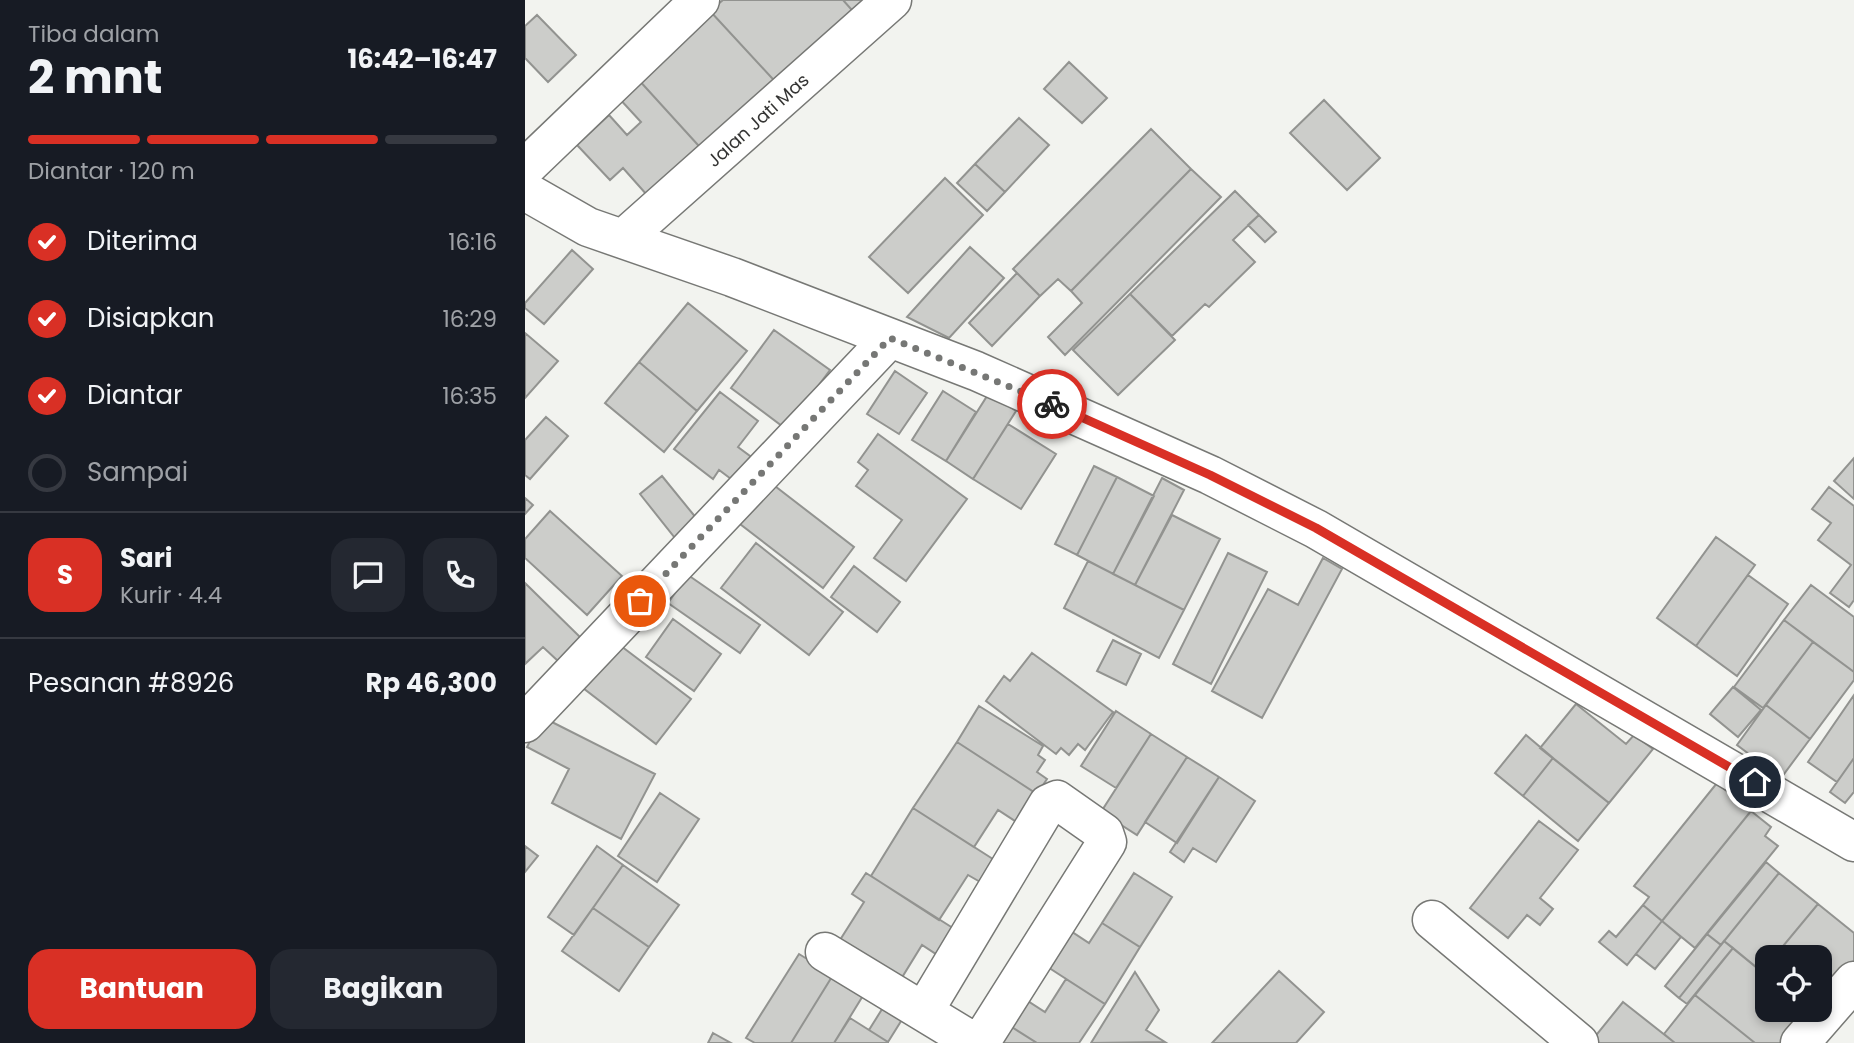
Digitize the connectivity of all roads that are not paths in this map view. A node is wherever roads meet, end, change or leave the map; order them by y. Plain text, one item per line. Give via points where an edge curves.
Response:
1 (700, 0) edge
2 (892, 0) edge
3 (525, 168) edge
4 (525, 191) edge
5 (623, 239) junction
6 (890, 338) junction
7 (525, 723) edge
8 (1854, 842) edge
9 (1431, 920) dead end
10 (825, 952) dead end
11 (1854, 981) edge
12 (924, 1011) junction
13 (978, 1043) edge
14 (1579, 1043) edge
15 (1801, 1043) edge

1 - 3 street
2 - 5 street, Jalan Jati Mas
4 - 5 street via 589,228
5 - 6 street
6 - 7 street
6 - 8 street via 1100,425 1316,528
9 - 14 street
10 - 12 street
11 - 15 street
12 - 13 street
12 - 13 street via 1048,804 1057,800 1104,833 1107,842

